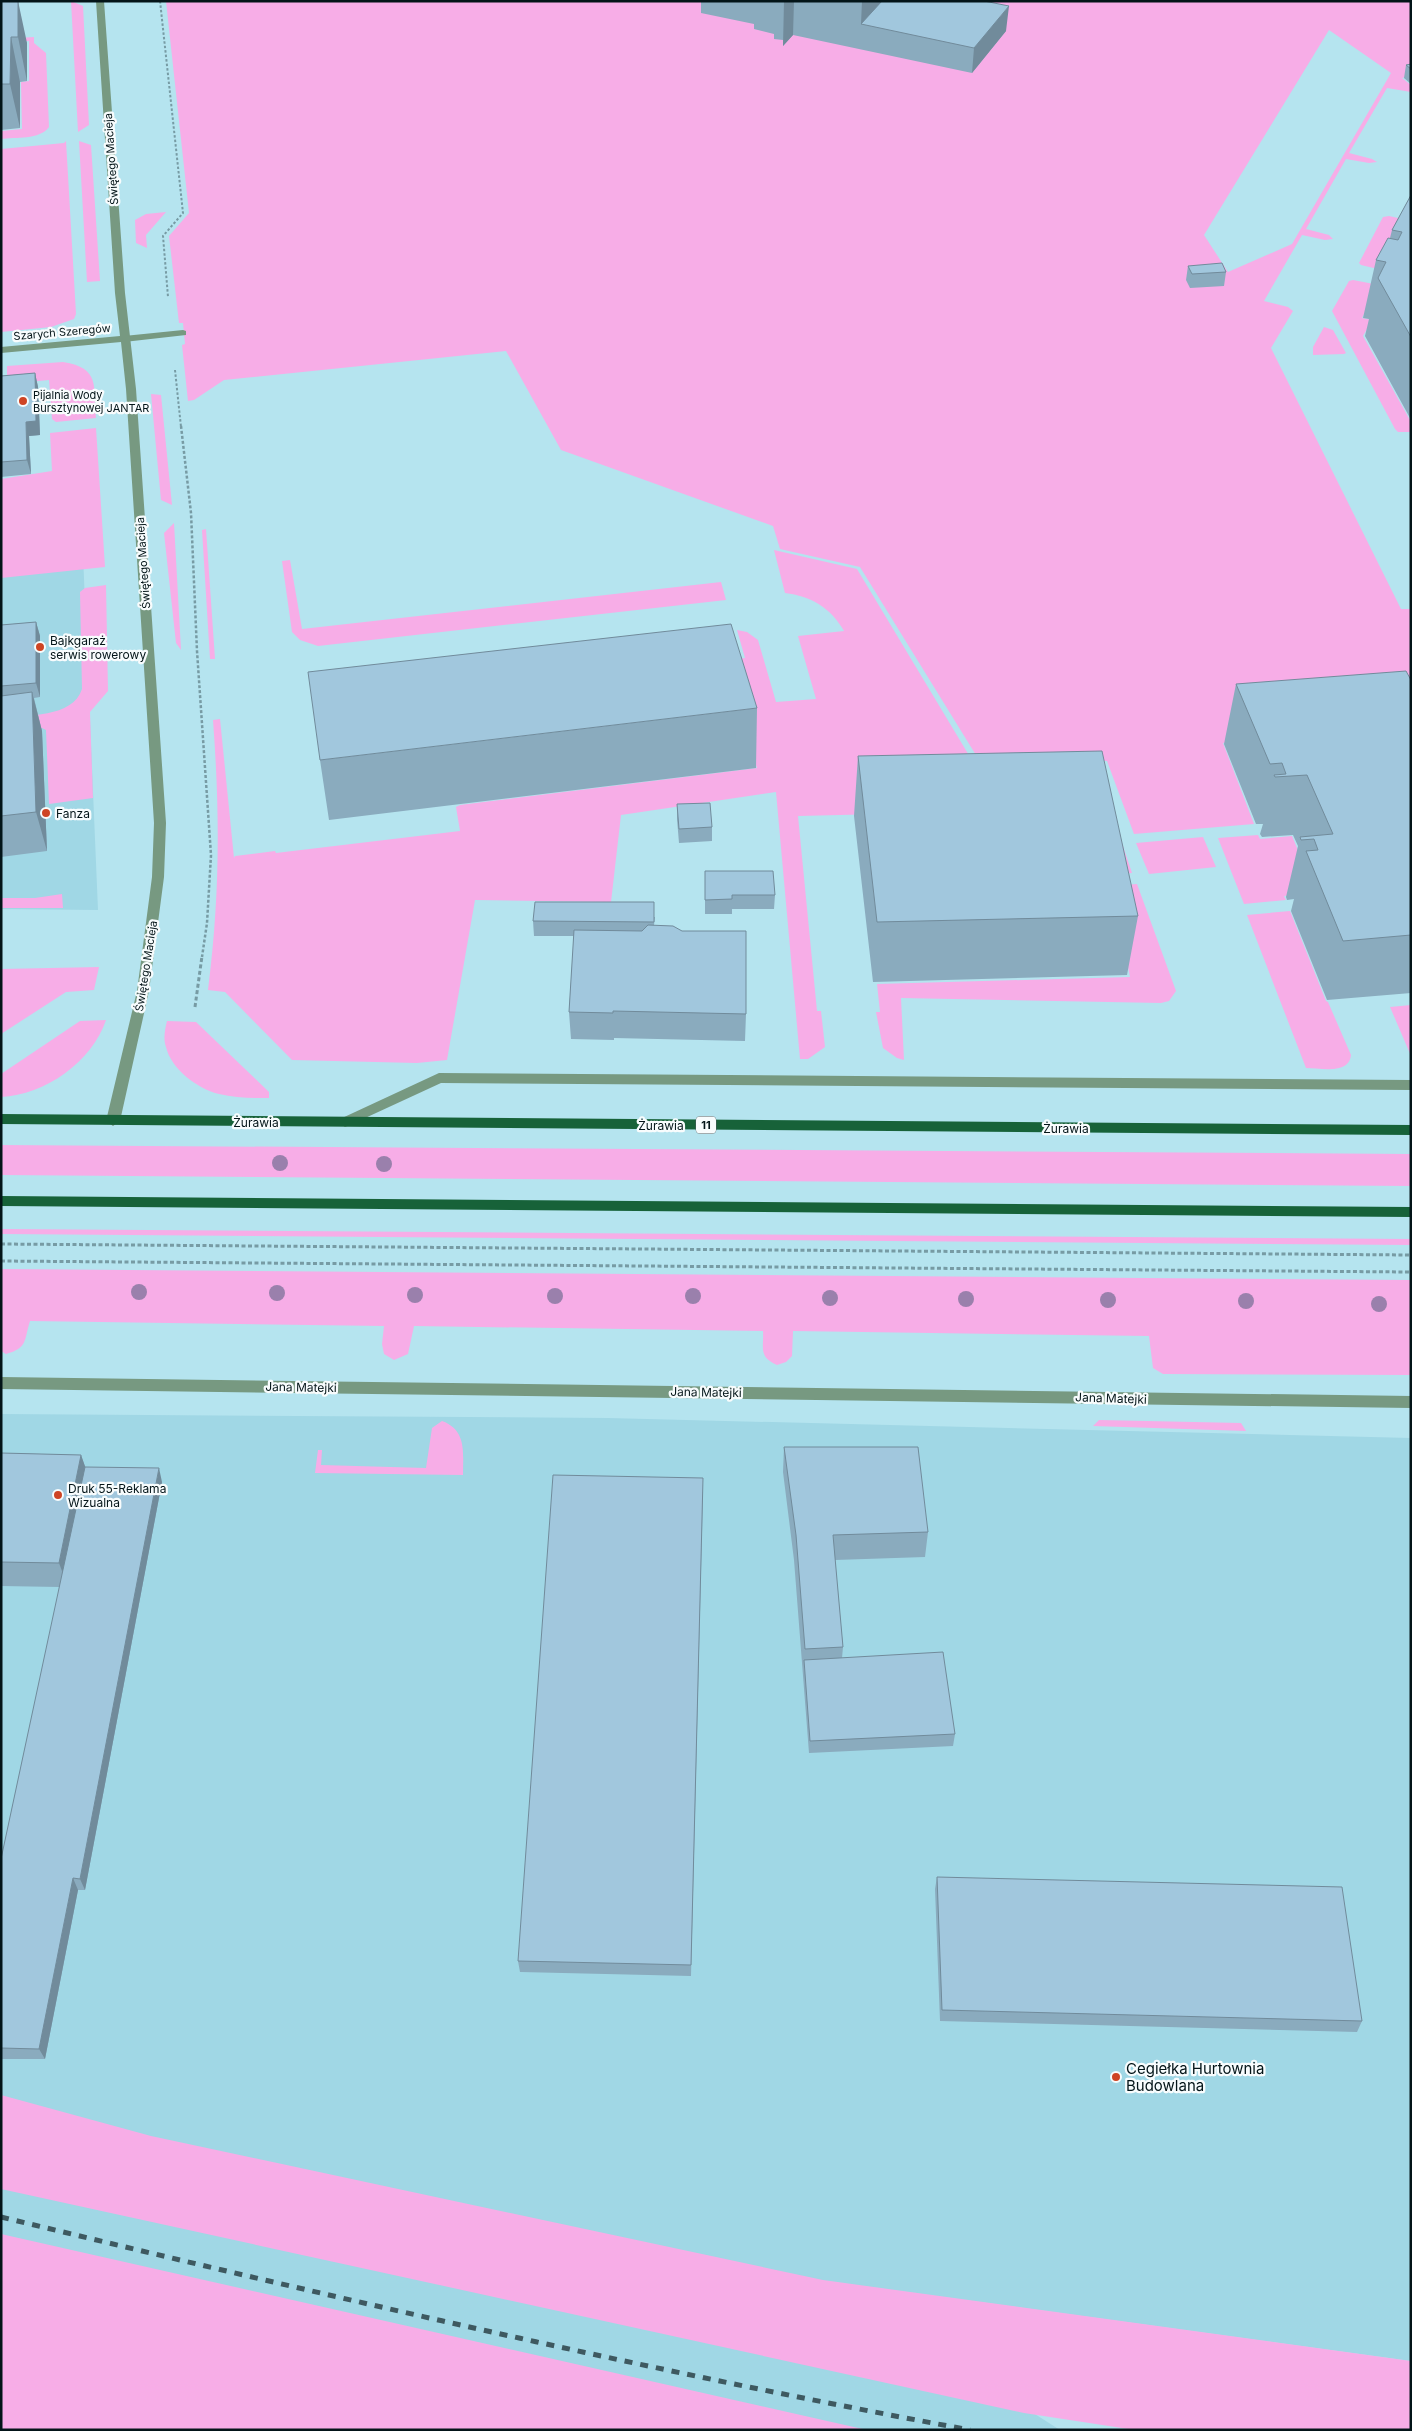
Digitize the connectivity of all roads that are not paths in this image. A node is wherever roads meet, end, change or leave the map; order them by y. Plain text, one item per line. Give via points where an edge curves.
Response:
1 (100, 1) edge
2 (183, 333) dead end
3 (124, 339) junction
4 (1, 350) edge
5 (1411, 1085) edge
6 (1, 1119) edge
7 (113, 1121) junction
8 (345, 1122) junction
9 (1411, 1130) edge
10 (1, 1202) edge
11 (1411, 1212) edge
12 (1, 1383) edge
13 (1411, 1402) edge

1 - 3 street, Świętego Macieja
2 - 3 street, Szarych Szeregów
3 - 4 street, Szarych Szeregów
3 - 7 street, Świętego Macieja via 131,389 160,824 158,878 143,991
5 - 8 street via 439,1078
6 - 7 main road, Żurawia / 11
7 - 8 main road, Żurawia / 11
8 - 9 main road, Żurawia / 11
10 - 11 main road
12 - 13 street, Jana Matejki

